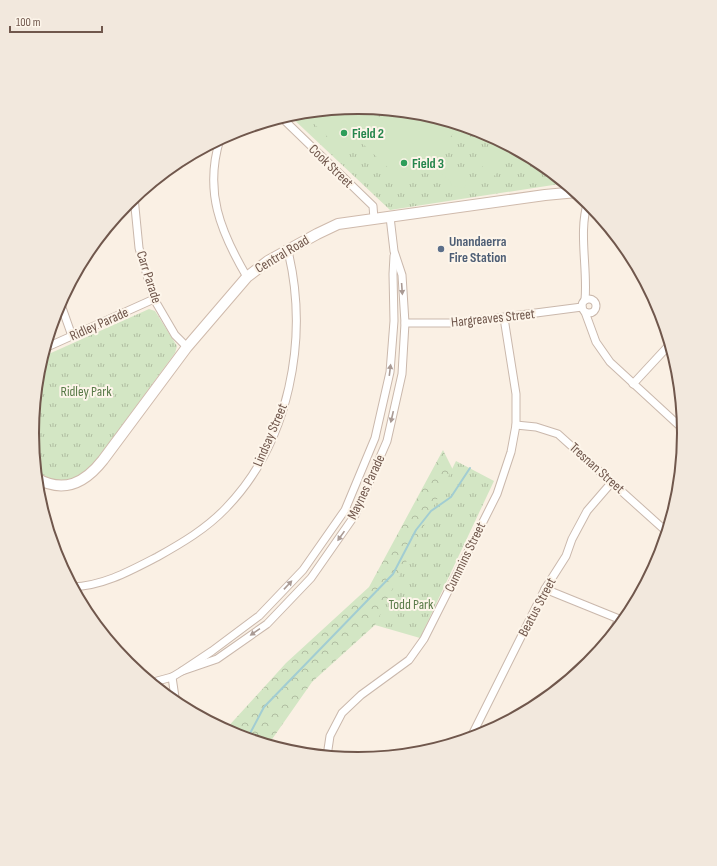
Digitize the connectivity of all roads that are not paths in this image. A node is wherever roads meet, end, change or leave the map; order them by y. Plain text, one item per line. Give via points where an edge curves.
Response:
1 (286, 122) edge
2 (218, 146) edge
3 (569, 193) edge
4 (135, 205) edge
5 (587, 210) edge
6 (390, 216) junction
7 (374, 219) junction
8 (288, 251) junction
9 (394, 251) junction
10 (247, 277) junction
11 (154, 299) junction
12 (587, 306) junction
13 (63, 311) edge
14 (504, 318) junction
15 (405, 323) junction
16 (72, 336) junction
17 (51, 345) edge
18 (187, 347) junction
19 (666, 348) edge
20 (633, 384) junction
21 (678, 424) edge
22 (516, 425) junction
23 (43, 481) edge
24 (612, 482) junction
25 (663, 529) edge
26 (78, 586) edge
27 (545, 589) junction
28 (618, 619) edge
29 (182, 671) junction
30 (172, 677) junction
31 (158, 681) edge
32 (175, 694) edge
33 (474, 731) edge
34 (328, 751) edge

1 - 7 street, Cook Street via 373,206
2 - 10 street via 213,184 216,208 223,230
3 - 6 main road, Central Road
4 - 11 street, Carr Parade via 139,248
5 - 12 street via 584,237
6 - 7 main road, Central Road
6 - 9 street, Maynes Parade
7 - 8 main road, Central Road via 338,224
8 - 10 main road, Central Road via 261,265
8 - 26 street, Lindsay Street via 296,289 296,348 279,423 250,479 226,508 186,541 131,571 96,584
9 -> 15 street, Maynes Parade via 402,274
29 -> 9 street, Maynes Parade via 259,616 303,570 345,510 375,438 390,372 394,321
10 - 18 main road, Central Road
11 - 16 street, Ridley Parade
11 - 18 street, Carr Parade via 175,336
12 - 14 street, Hargreaves Street
12 - 20 street via 596,342 610,362
13 - 16 street
14 - 15 street, Hargreaves Street via 459,323
14 - 22 street, Cummins Street via 516,394
15 -> 29 street, Maynes Parade via 402,374 387,441 355,515 311,578 267,624 217,659
16 - 17 street, Ridley Parade
18 - 23 main road, Central Road via 88,477 74,484 65,485
19 - 20 street
20 - 21 street
22 - 24 street, Tresnan Street via 536,427 558,434
22 - 34 street, Cummins Street via 511,452 497,494 424,639 409,660 360,695 342,713 330,736
24 - 25 street, Tresnan Street
24 - 27 street, Beatus Street via 587,511 566,556
27 - 28 street
27 - 33 street, Beatus Street
29 - 30 street, Maynes Parade
30 - 31 street, Maynes Parade
30 - 32 street

